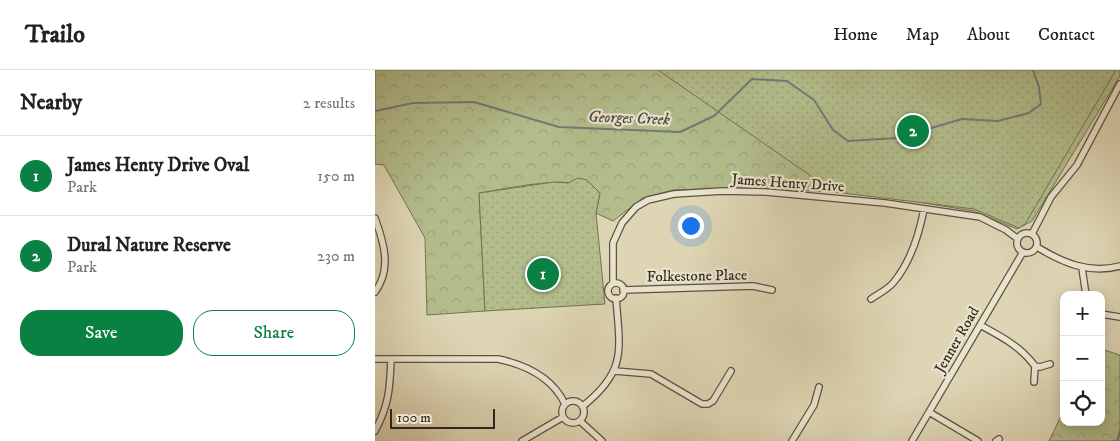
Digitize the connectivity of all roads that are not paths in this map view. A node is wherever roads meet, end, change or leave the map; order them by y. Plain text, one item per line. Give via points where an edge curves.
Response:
1 (1120, 84) edge
2 (923, 208) junction
3 (375, 218) edge
4 (1033, 234) junction
5 (1018, 239) junction
6 (1037, 247) junction
7 (1023, 252) junction
8 (1120, 266) edge
9 (1082, 268) junction
10 (613, 283) junction
11 (623, 290) junction
12 (772, 290) dead end
13 (1086, 291) edge
14 (375, 292) edge
15 (616, 298) junction
16 (871, 299) dead end
17 (1105, 315) edge
18 (1120, 317) edge
19 (980, 325) junction
20 (375, 359) edge
21 (391, 359) junction
22 (1051, 364) dead end
23 (1035, 366) junction
24 (615, 371) junction
25 (731, 371) dead end
26 (1034, 382) dead end
27 (819, 388) dead end
28 (565, 404) junction
29 (583, 406) junction
30 (929, 412) junction
31 (563, 418) junction
32 (580, 421) junction
33 (375, 431) edge
34 (522, 441) edge
35 (602, 441) edge
36 (792, 441) edge
37 (912, 441) edge
38 (978, 441) edge

1 - 4 street via 1077,165 1051,197
2 - 5 street, James Henty Drive via 980,217
2 - 10 street, James Henty Drive via 766,192 660,195 636,207 617,232 611,256
2 - 16 street via 918,240 892,284
3 - 14 street via 385,251 385,263
4 - 5 street via 1022,234
4 - 6 street via 1037,238
5 - 7 street
6 - 7 street via 1029,253
6 - 9 street
7 - 19 street, Jenner Road
8 - 9 street
9 - 13 street
10 - 11 street via 620,284
10 - 15 street via 608,291
11 - 12 street, Folkestone Place via 753,286
11 - 15 street
15 - 24 street via 619,338
17 - 18 street
19 - 23 street via 1018,346
19 - 30 street, Jenner Road
20 - 21 street
21 - 28 street via 499,359 517,363 550,384
21 - 33 street via 390,394
22 - 23 street
23 - 26 street
24 - 25 street via 651,374 702,404 713,401
24 - 29 street via 603,389
27 - 36 street via 814,405
28 - 29 street via 574,400
28 - 31 street via 561,410
29 - 32 street via 585,412
30 - 37 street, Jenner Road
30 - 38 street
31 - 32 street via 569,422
31 - 34 street
32 - 35 street

